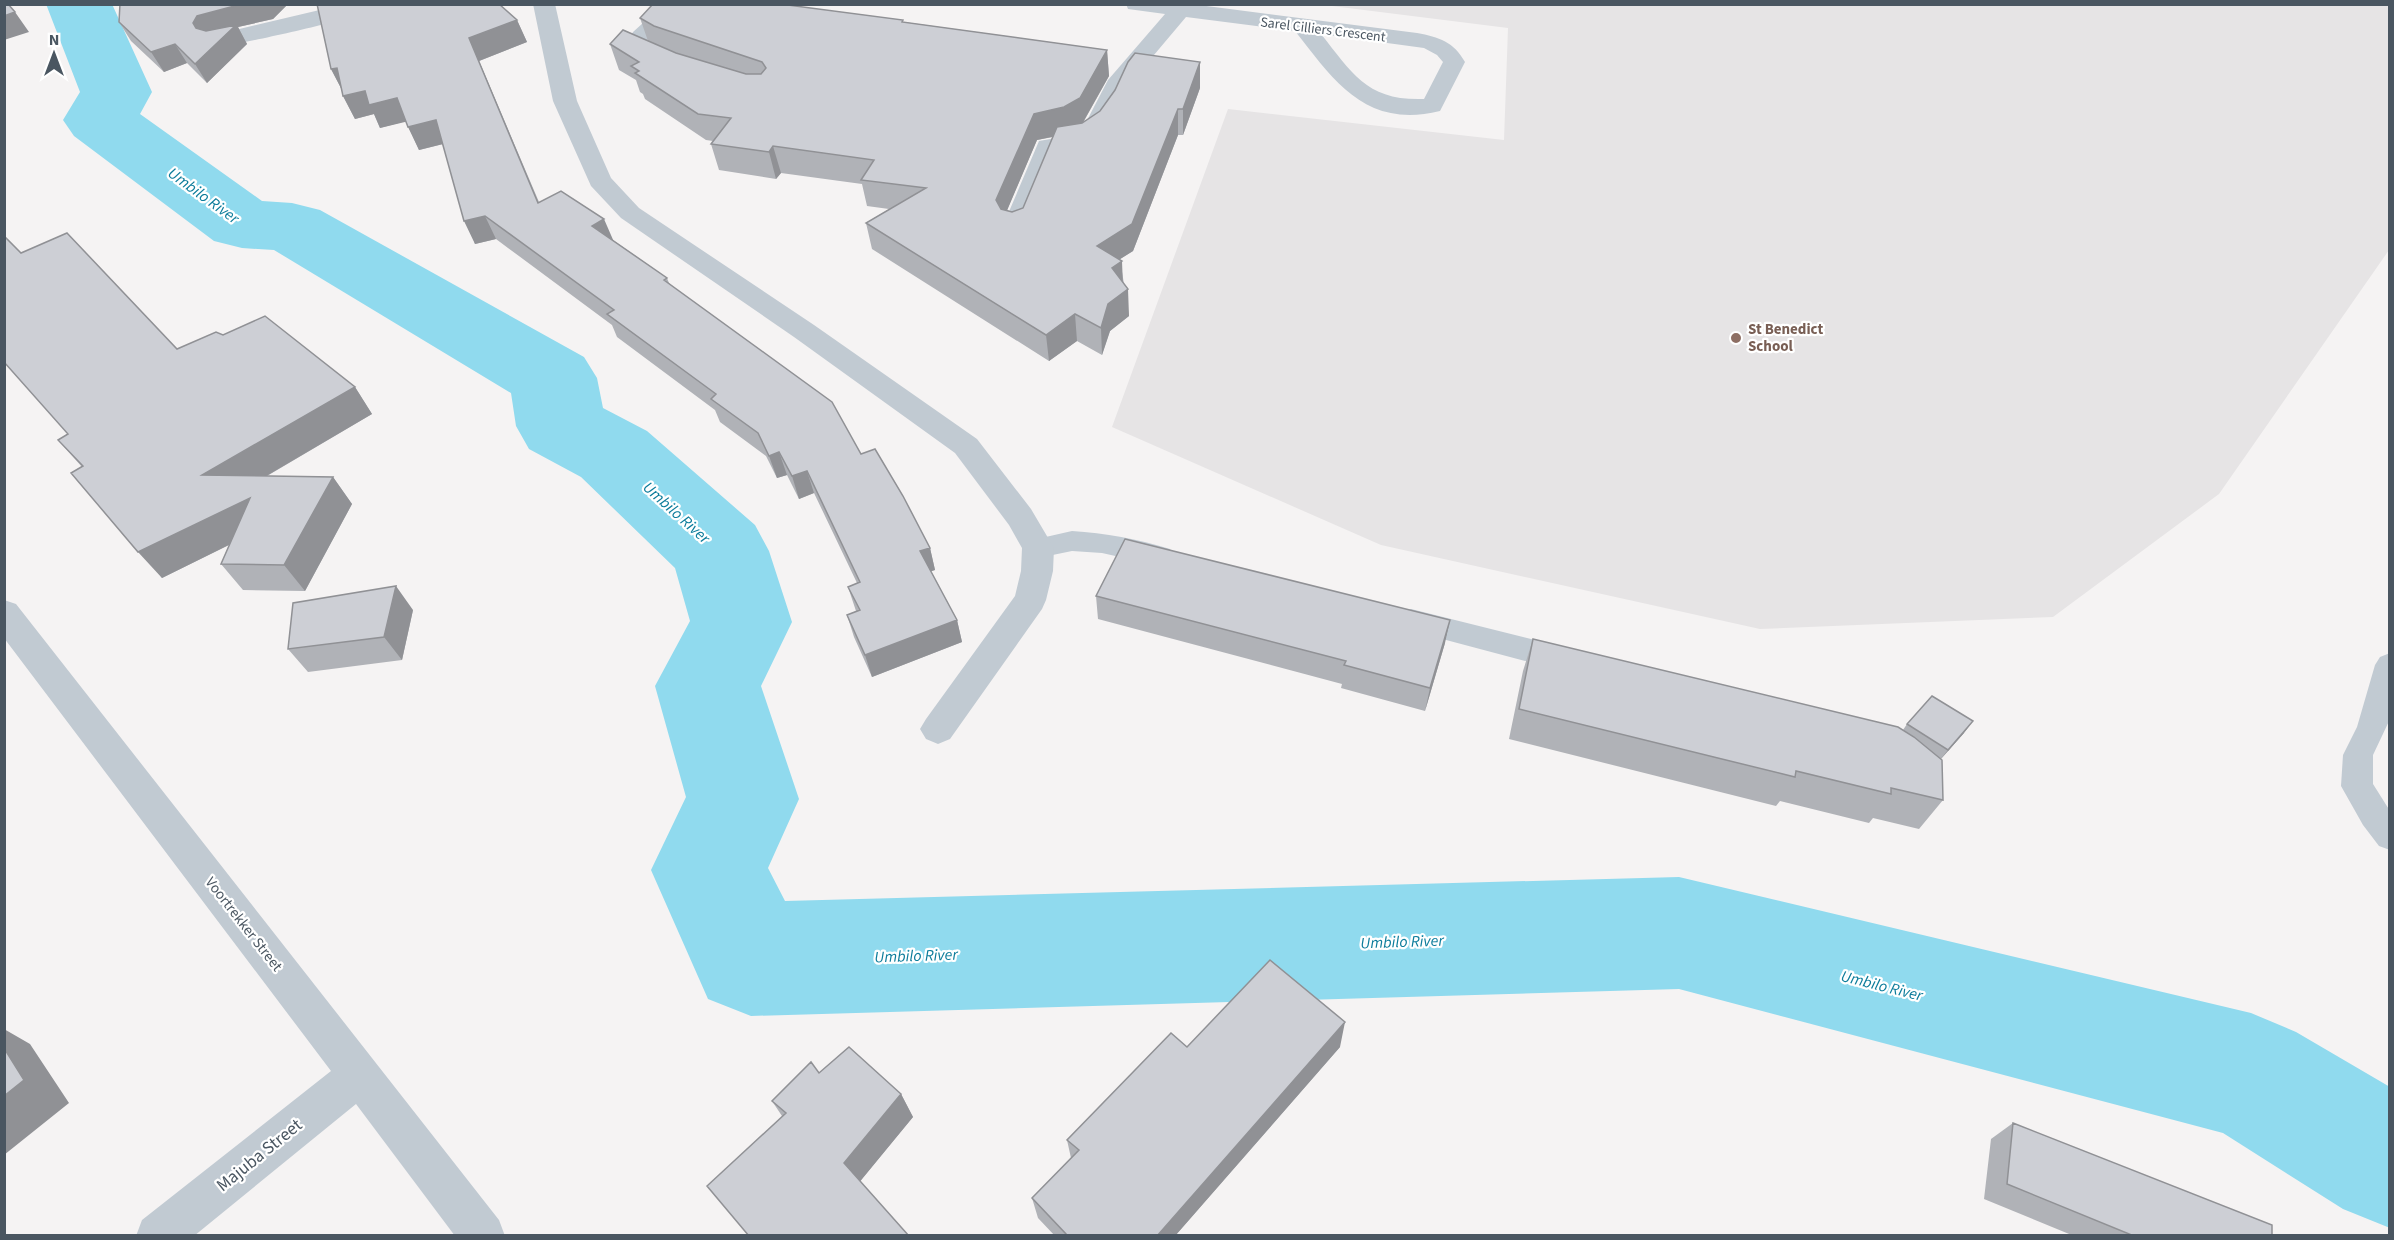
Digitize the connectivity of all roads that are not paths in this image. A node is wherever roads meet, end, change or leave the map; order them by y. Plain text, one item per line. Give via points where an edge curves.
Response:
1 (367, 4) edge
2 (544, 4) edge
3 (675, 4) edge
4 (1136, 4) edge
5 (1180, 10) junction
6 (1303, 26) junction
7 (218, 41) edge
8 (673, 65) edge
9 (1015, 228) edge
10 (1038, 548) junction
11 (1184, 561) edge
12 (4, 613) edge
13 (1391, 614) edge
14 (1587, 665) edge
15 (2390, 666) edge
16 (938, 729) dead end
17 (2390, 836) edge
18 (360, 1074) junction
19 (158, 1236) edge
20 (483, 1236) edge

1 - 7 street
2 - 10 street via 565,101 600,182 630,213 966,446 1020,517
3 - 8 lane via 640,36 635,47
4 - 5 street, Sarel Cilliers Crescent
5 - 6 street, Sarel Cilliers Crescent
5 - 9 street via 1116,85 1092,131 1074,142 1048,146
6 - 6 street, Sarel Cilliers Crescent via 1356,90 1367,99 1400,107 1432,106 1454,62 1444,48 1432,43
10 - 11 lane via 1072,541 1102,543
10 - 16 street via 1030,600
12 - 18 street, Voortrekker Street
13 - 14 lane
15 - 17 lane via 2372,728 2358,755 2357,786
18 - 19 street, Majuba Street
18 - 20 street, Voortrekker Street

